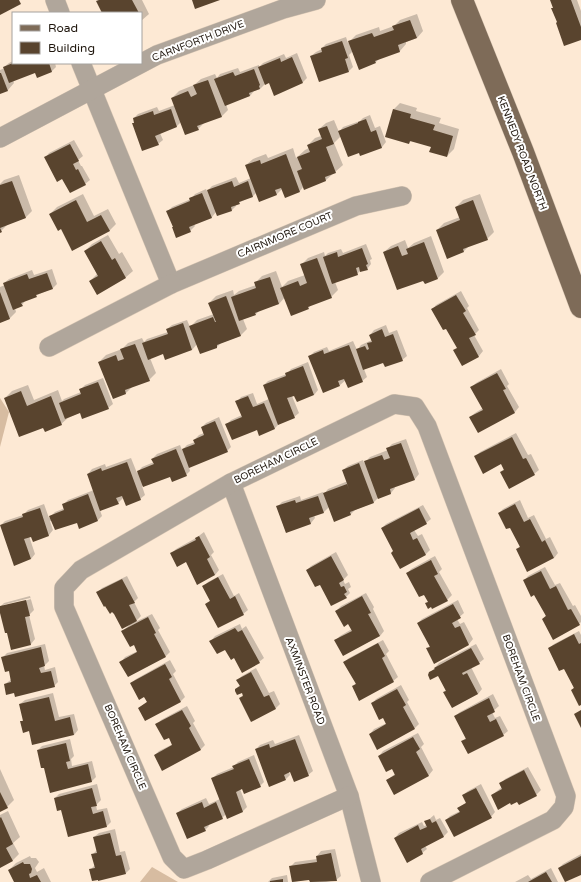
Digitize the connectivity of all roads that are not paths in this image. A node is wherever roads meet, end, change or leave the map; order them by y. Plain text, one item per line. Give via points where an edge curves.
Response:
1 (55, 0) edge
2 (316, 0) edge
3 (462, 0) edge
4 (281, 5) edge
5 (60, 12) edge
6 (142, 63) edge
7 (81, 64) edge
8 (139, 64) edge
9 (92, 88) junction
10 (0, 138) edge
11 (402, 196) dead end
12 (171, 284) junction
13 (581, 307) edge
14 (49, 347) dead end
15 (231, 483) junction
16 (349, 796) junction
17 (371, 882) edge
18 (430, 882) edge

1 - 5 street
2 - 4 street, CARNFORTH DRIVE
3 - 13 main road, KENNEDY ROAD NORTH
4 - 6 street, CARNFORTH DRIVE
7 - 9 street
8 - 9 street, CARNFORTH DRIVE
9 - 10 street, CARNFORTH DRIVE
9 - 12 street
11 - 12 street, CAIRNMORE COURT via 356,206
12 - 14 street, CAIRNMORE COURT
15 - 16 street, AXMINSTER ROAD
15 - 16 street, BOREHAM CIRCLE via 81,570 64,588 64,607 172,857 184,869
15 - 18 street, BOREHAM CIRCLE via 394,404 415,407 427,426 566,796 564,807 553,820
16 - 17 street, AXMINSTER ROAD

